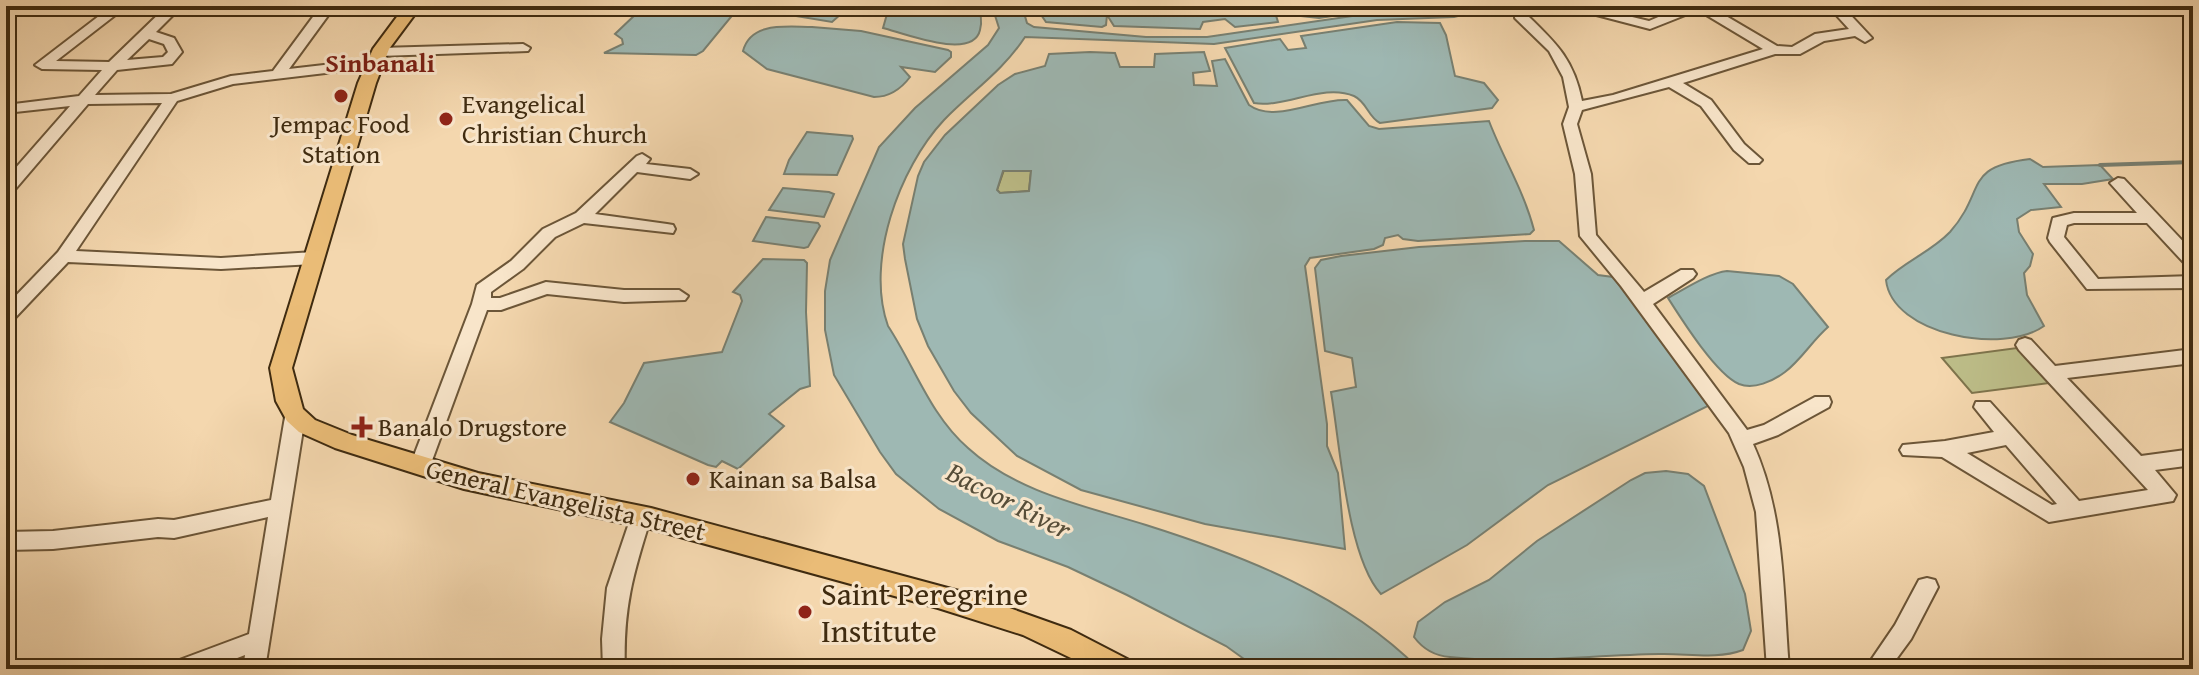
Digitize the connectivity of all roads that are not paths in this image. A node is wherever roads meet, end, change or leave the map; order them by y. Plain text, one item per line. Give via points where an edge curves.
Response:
1 (120, 6) edge
2 (175, 6) edge
3 (285, 6) edge
4 (328, 6) edge
5 (413, 6) edge
6 (506, 6) edge
7 (1523, 6) edge
8 (1569, 6) edge
9 (1698, 6) edge
10 (1835, 6) edge
11 (198, 7) edge
12 (574, 11) dead end
13 (146, 33) junction
14 (523, 48) dead end
15 (1774, 50) junction
16 (378, 57) junction
17 (113, 66) junction
18 (278, 74) junction
19 (1669, 81) junction
20 (172, 98) junction
21 (85, 100) junction
22 (1576, 107) junction
23 (6, 109) edge
24 (1754, 160) dead end
25 (690, 174) dead end
26 (2118, 183) dead end
27 (6, 189) edge
28 (582, 217) junction
29 (2151, 218) junction
30 (667, 229) dead end
31 (64, 256) junction
32 (314, 258) junction
33 (2193, 262) edge
34 (1687, 274) dead end
35 (2193, 282) edge
36 (679, 296) dead end
37 (482, 297) junction
38 (1642, 302) junction
39 (7, 315) edge
40 (2025, 345) dead end
41 (2193, 356) edge
42 (2051, 373) junction
43 (1822, 402) dead end
44 (1983, 407) dead end
45 (295, 417) junction
46 (2010, 437) junction
47 (1742, 440) junction
48 (1945, 449) junction
49 (1910, 450) dead end
50 (2193, 457) edge
51 (2137, 464) junction
52 (420, 466) junction
53 (281, 506) junction
54 (2075, 510) junction
55 (641, 517) junction
56 (6, 541) edge
57 (1927, 587) dead end
58 (259, 640) junction
59 (182, 669) edge
60 (254, 669) edge
61 (614, 669) edge
62 (1119, 669) edge
63 (1778, 669) edge
64 (1876, 669) edge

1 - 17 street via 42,65
2 - 13 street
3 - 11 street
4 - 18 street
5 - 16 main road
6 - 12 street
7 - 22 street via 1522,18 1565,62
8 - 9 street via 1650,25
9 - 15 street
10 - 15 street via 1863,35 1820,37 1795,51
13 - 17 street
13 - 17 street via 169,41 175,52 167,61
14 - 16 street
15 - 19 street
16 - 18 street
16 - 32 main road
17 - 21 street
18 - 20 street via 231,80
19 - 22 street
19 - 24 street via 1706,103
20 - 21 street
20 - 31 street
21 - 23 street
21 - 27 street
22 - 38 street via 1570,124 1583,174 1588,236
25 - 28 street via 638,163
26 - 29 street
28 - 30 street
28 - 37 street via 549,233
29 - 33 street
29 - 35 street via 2074,218 2059,222 2056,238 2093,285
31 - 32 street via 231,264
31 - 39 street
32 - 45 main road via 281,368
34 - 38 street
36 - 37 street via 546,288 501,304
37 - 52 street
38 - 47 street
40 - 42 street
41 - 42 street
42 - 51 street
43 - 47 street
44 - 46 street
45 - 52 main road, General Evangelista Street via 337,440
45 - 53 street
46 - 48 street
46 - 54 street
47 - 63 street via 1766,512
48 - 49 street
48 - 54 street via 2049,514
50 - 51 street
51 - 54 street via 2166,495
52 - 55 main road, General Evangelista Street
53 - 56 street via 174,529
53 - 58 street
55 - 61 street via 618,588
55 - 62 main road, General Evangelista Street via 1011,618
57 - 64 street
58 - 59 street
58 - 60 street

